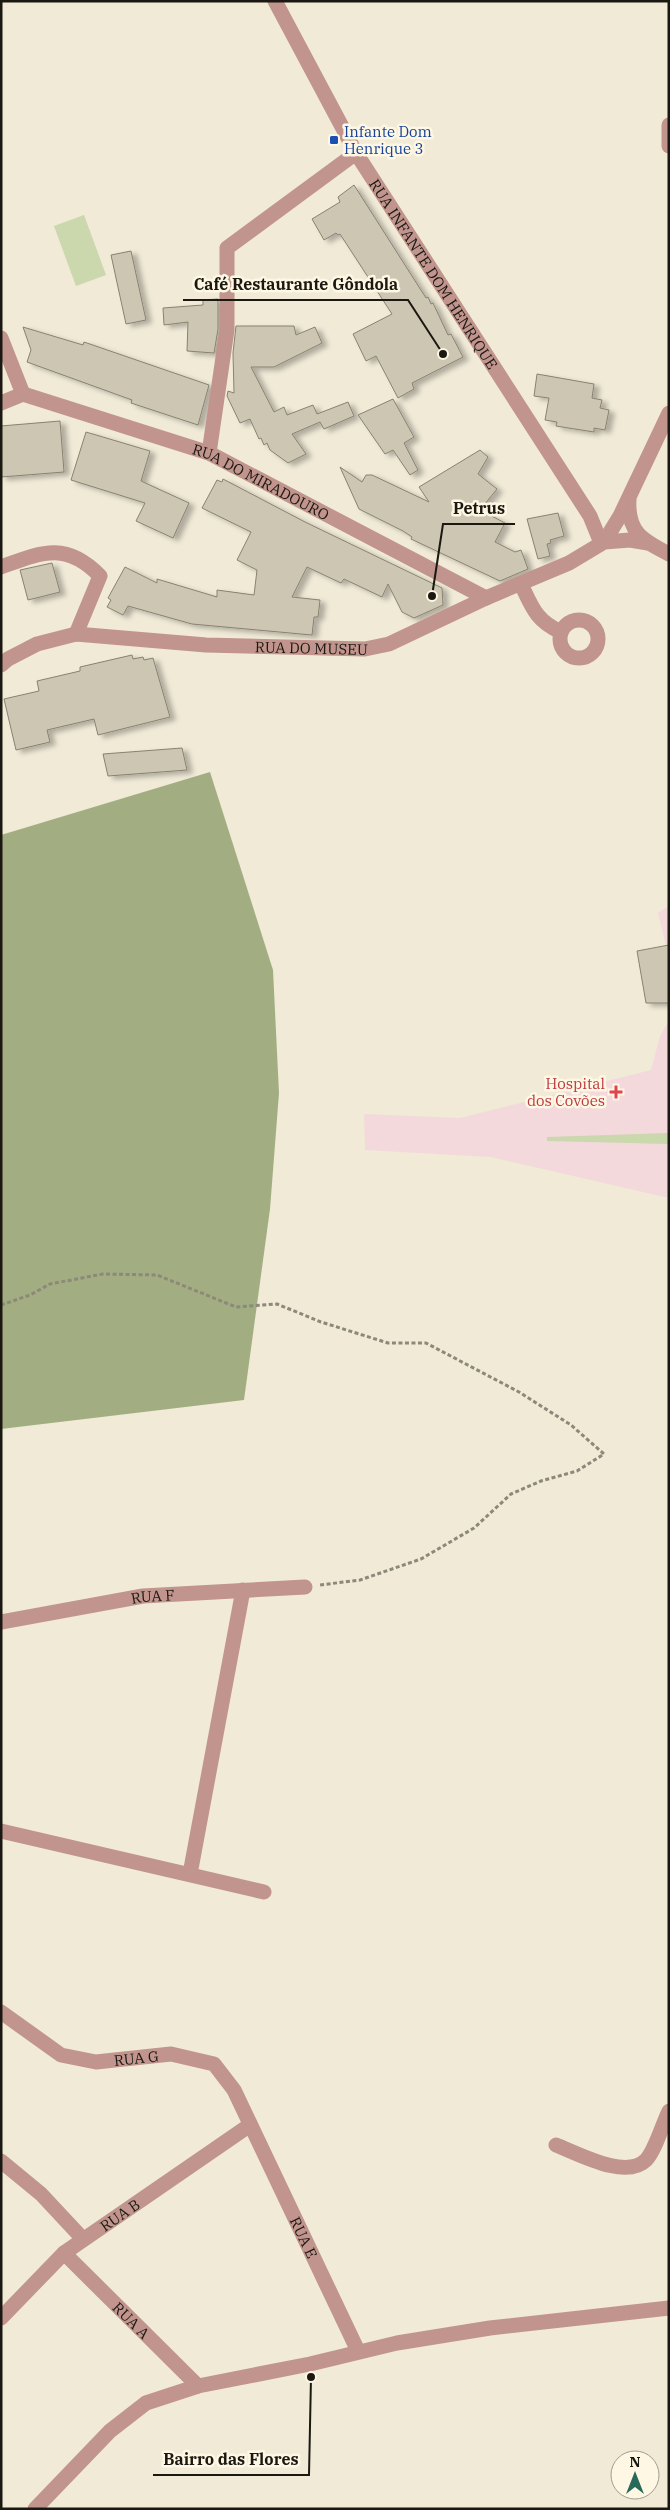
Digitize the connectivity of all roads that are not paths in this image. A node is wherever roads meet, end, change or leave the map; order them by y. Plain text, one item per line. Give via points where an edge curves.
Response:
1 (275, 1) edge
2 (669, 125) edge
3 (669, 146) edge
4 (356, 153) junction
5 (1, 338) edge
6 (23, 394) junction
7 (1, 403) edge
8 (669, 414) edge
9 (669, 439) edge
10 (653, 446) junction
11 (209, 454) junction
12 (630, 495) junction
13 (602, 542) junction
14 (648, 543) junction
15 (669, 554) edge
16 (1, 567) edge
17 (521, 584) junction
18 (486, 598) junction
19 (561, 632) dead end
20 (76, 634) junction
21 (1, 665) edge
22 (305, 1587) road end
23 (244, 1590) junction
24 (1, 1622) edge
25 (1, 1831) edge
26 (190, 1874) junction
27 (264, 1892) dead end
28 (1, 2012) edge
29 (669, 2111) edge
30 (250, 2125) junction
31 (556, 2145) dead end
32 (1, 2161) edge
33 (84, 2238) junction
34 (64, 2253) junction
35 (669, 2308) edge
36 (1, 2318) edge
37 (358, 2351) junction
38 (198, 2386) junction
39 (35, 2509) edge

1 - 4 street, RUA INFANTE DOM HENRIQUE
2 - 3 street
4 - 11 street via 227,248 227,330
4 - 13 street, RUA INFANTE DOM HENRIQUE via 590,516
5 - 6 street
6 - 7 street
6 - 11 street, RUA DO MIRADOURO
8 - 10 street
9 - 10 street
10 - 12 street
11 - 18 street, RUA DO MIRADOURO
12 - 13 street
12 - 14 street via 632,525
13 - 14 street via 630,540
13 - 17 street, RUA DO MUSEU via 569,563
14 - 15 street
16 - 20 street via 33,556 59,552 85,561 100,576
17 - 18 street, RUA DO MUSEU
17 - 19 street via 543,623
18 - 20 street, RUA DO MUSEU via 388,644 365,649 206,645
20 - 21 street, RUA DO MUSEU via 37,644 8,658
22 - 23 street, RUA F
23 - 24 street, RUA F via 143,1596
23 - 26 street
25 - 26 street
26 - 27 street
28 - 30 street, RUA G via 61,2055 96,2062 171,2054 214,2064 234,2090
29 - 31 street via 648,2159 636,2167 624,2169 609,2165
30 - 33 street, RUA B
30 - 37 street, RUA E
32 - 33 street via 41,2194
33 - 34 street, RUA B
34 - 36 street, RUA B
34 - 38 street, RUA A
35 - 37 street via 490,2328
37 - 38 street
38 - 39 street via 146,2403 110,2431

